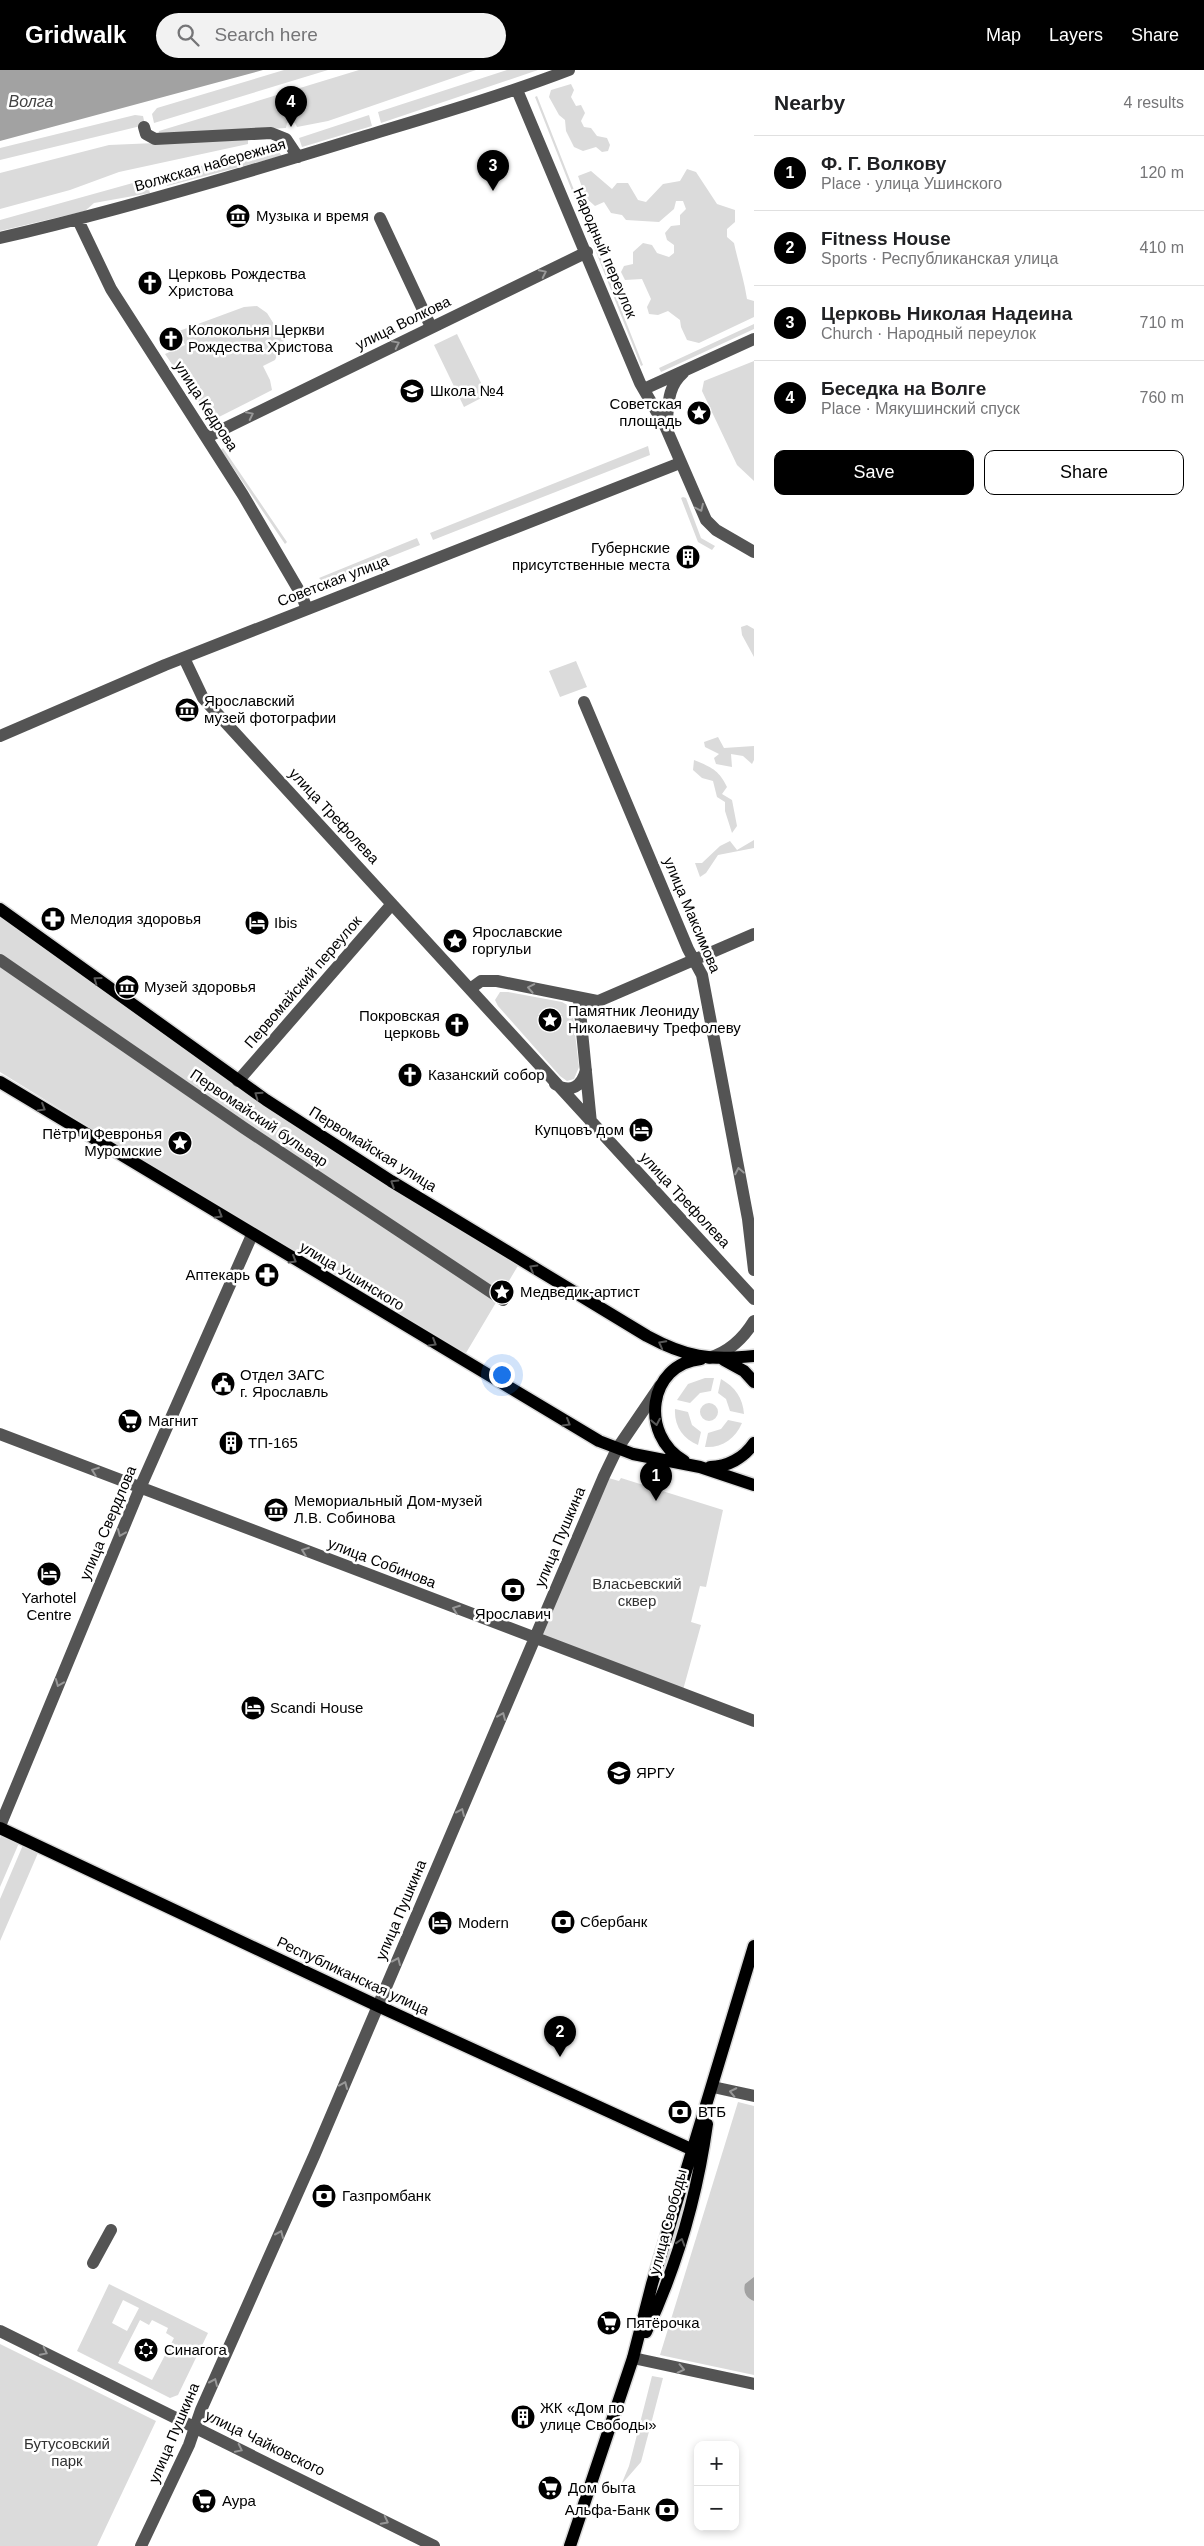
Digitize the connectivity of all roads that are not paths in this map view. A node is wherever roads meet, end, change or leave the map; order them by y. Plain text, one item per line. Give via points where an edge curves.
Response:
1 (569, 70) edge
2 (517, 90) junction
3 (144, 127) dead end
4 (298, 157) junction
5 (380, 218) dead end
6 (78, 220) junction
7 (0, 238) edge
8 (587, 252) junction
9 (431, 327) junction
10 (754, 339) edge
11 (690, 368) junction
12 (644, 389) junction
13 (666, 428) junction
14 (206, 437) junction
15 (680, 463) junction
16 (754, 552) edge
17 (307, 609) junction
18 (184, 658) junction
19 (584, 702) dead end
20 (0, 736) edge
21 (392, 904) junction
22 (0, 910) edge
23 (754, 934) edge
24 (0, 960) edge
25 (694, 960) junction
26 (470, 989) junction
27 (579, 1003) junction
28 (586, 1069) junction
29 (238, 1081) junction
30 (0, 1082) edge
31 (556, 1084) junction
32 (592, 1123) junction
33 (252, 1234) junction
34 (754, 1270) edge
35 (754, 1299) edge
36 (503, 1300) dead end
37 (754, 1321) edge
38 (754, 1356) edge
39 (709, 1358) junction
40 (668, 1376) junction
41 (754, 1382) edge
42 (0, 1434) edge
43 (754, 1443) edge
44 (616, 1449) junction
45 (700, 1467) junction
46 (754, 1485) edge
47 (140, 1488) junction
48 (535, 1638) junction
49 (754, 1720) edge
50 (0, 1827) edge
51 (754, 1946) edge
52 (378, 2006) junction
53 (713, 2087) junction
54 (754, 2096) edge
55 (705, 2142) junction
56 (693, 2150) junction
57 (700, 2166) junction
58 (111, 2230) dead end
59 (93, 2264) dead end
60 (652, 2284) junction
61 (666, 2288) junction
62 (0, 2331) edge
63 (633, 2358) junction
64 (754, 2384) edge
65 (195, 2428) junction
66 (141, 2546) edge
67 (434, 2546) edge
68 (570, 2546) edge

1 - 2 street, Волжская набережная
2 - 4 street, Волжская набережная
2 - 8 street, Народный переулок
3 - 4 street via 146,134 155,139 270,133 286,139
4 - 6 street, Волжская набережная
5 - 9 street
6 - 7 street, Волжская набережная
6 - 14 street, улица Кедрова via 111,289
9 -> 8 street, улица Волкова
8 - 12 street, Народный переулок
14 -> 9 street, улица Волкова
10 - 11 street
11 - 12 street
11 - 13 street via 678,377 671,389
12 - 13 street, Народный переулок
13 - 15 street
14 - 17 street, улица Кедрова via 288,571
15 -> 16 street via 706,520 716,530
15 - 17 street, Советская улица
17 - 18 street, Советская улица
18 - 20 street, Советская улица
18 - 21 street, улица Трефолева via 203,698
19 - 25 street, улица Максимова
21 - 26 street, улица Трефолева
21 - 29 street, Первомайский переулок
29 -> 22 main road, Первомайская улица
23 - 25 street
24 - 36 street, Первомайский бульвар via 228,1118
25 - 27 street via 597,1001
34 -> 25 street, улица Максимова via 748,1219 702,975
27 -> 26 street via 497,981 481,981
26 - 31 street, улица Трефолева
27 - 28 street
28 - 31 street via 574,1088
28 - 32 street
39 -> 29 main road, Первомайская улица via 674,1350 647,1336 399,1186
30 -> 33 main road, улица Ушинского
31 - 32 street, улица Трефолева
32 - 35 street, улица Трефолева
33 -> 44 main road, улица Ушинского via 544,1410
33 - 47 street, улица Свердлова
37 - 39 street via 733,1346
38 - 39 main road, Первомайская улица
39 - 40 main road via 686,1363
39 - 41 main road via 736,1365
40 - 44 street, улица Пушкина
40 -> 45 main road via 660,1387 654,1412 660,1437 676,1456
47 -> 42 street, улица Собинова
43 - 45 main road via 734,1461
44 - 45 main road, улица Ушинского
44 - 48 street, улица Пушкина
45 - 46 main road
48 -> 47 street, улица Собинова
47 -> 50 street, улица Свердлова
48 - 49 street, улица Собинова
52 -> 48 street, улица Пушкина
50 - 52 main road, Республиканская улица
51 - 53 main road, улица Свободы
52 - 56 main road, Республиканская улица
65 -> 52 street, улица Пушкина
54 -> 53 street
53 - 55 main road, улица Свободы
53 - 56 main road, улица Свободы
55 - 56 main road
55 - 57 main road, улица Свободы
56 - 57 main road
56 - 60 main road, улица Свободы
61 -> 57 main road, улица Свободы via 689,2216
58 - 59 street
60 - 61 main road
60 - 63 main road, улица Свободы
61 - 63 main road, улица Свободы
62 -> 65 street, улица Чайковского
63 -> 64 street
63 - 68 main road, улица Свободы
65 - 66 street, улица Пушкина
65 -> 67 street, улица Чайковского

